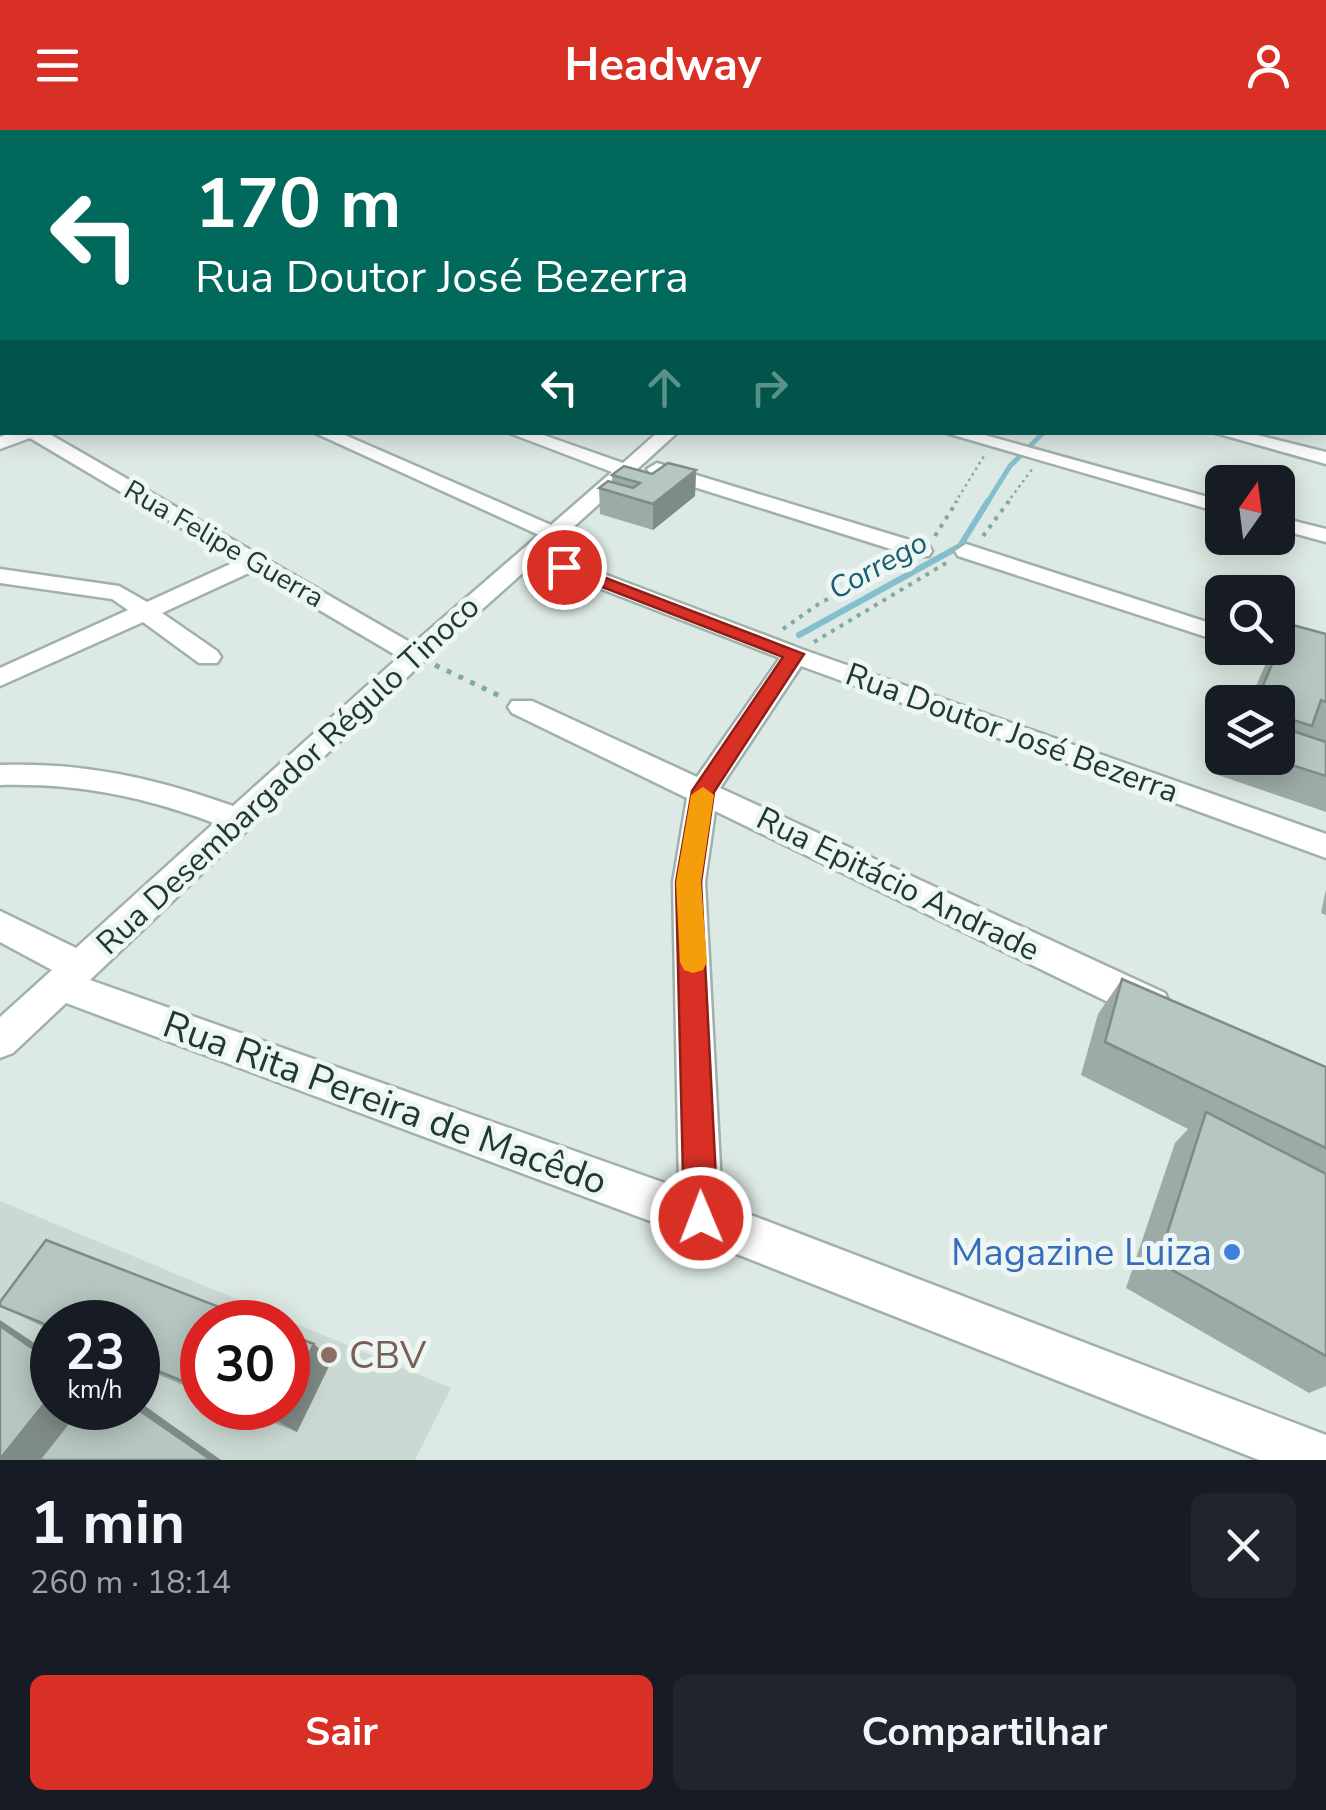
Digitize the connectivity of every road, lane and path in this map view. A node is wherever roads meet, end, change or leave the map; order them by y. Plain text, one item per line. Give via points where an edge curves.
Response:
1 (36, 435) edge
2 (329, 435) edge
3 (526, 435) edge
4 (666, 435) edge
5 (963, 435) edge
6 (1233, 435) edge
7 (1040, 457) junction
8 (1326, 458) edge
9 (630, 466) junction
10 (1205, 502) edge
11 (1295, 527) edge
12 (554, 534) junction
13 (1326, 536) edge
14 (966, 551) junction
15 (921, 552) dead end
16 (531, 554) junction
17 (255, 562) junction
18 (0, 576) edge
19 (148, 610) junction
20 (1205, 629) edge
21 (795, 654) junction
22 (208, 656) dead end
23 (415, 656) junction
24 (1295, 659) edge
25 (1326, 669) edge
26 (0, 678) edge
27 (522, 707) joint
28 (0, 775) edge
29 (703, 791) junction
30 (238, 820) junction
31 (1326, 846) edge
32 (0, 925) edge
33 (70, 976) junction
34 (1184, 1020) edge
35 (0, 1040) edge
36 (701, 1218) junction
37 (1325, 1460) edge

1 - 17 street, Rua Felipe Guerra
2 - 12 street
3 - 9 street
4 - 9 street, Rua Desembargador Régulo Tinoco
5 - 7 street
6 - 8 street
7 - 10 street
7 - 14 path
9 - 12 street, Rua Desembargador Régulo Tinoco
9 - 15 street
11 - 13 street
12 - 16 street, Rua Desembargador Régulo Tinoco
14 - 20 street
14 - 21 path
16 - 21 street, Rua Doutor José Bezerra
16 - 23 street, Rua Desembargador Régulo Tinoco
17 - 19 street
17 - 23 street, Rua Felipe Guerra
18 - 19 street via 101,589
19 - 22 street
19 - 26 street
21 - 29 street
21 - 31 street, Rua Doutor José Bezerra
23 - 27 path
23 - 30 street, Rua Desembargador Régulo Tinoco
24 - 25 street
27 - 29 street, Rua Epitácio Andrade
28 - 30 street via 111,778
29 - 34 street, Rua Epitácio Andrade
29 - 36 street via 689,882
30 - 33 street, Rua Desembargador Régulo Tinoco
32 - 33 street, Rua Rita Pereira de Macêdo
33 - 35 street, Rua Desembargador Régulo Tinoco
33 - 36 street, Rua Rita Pereira de Macêdo
36 - 37 street, Rua Rita Pereira de Macêdo

